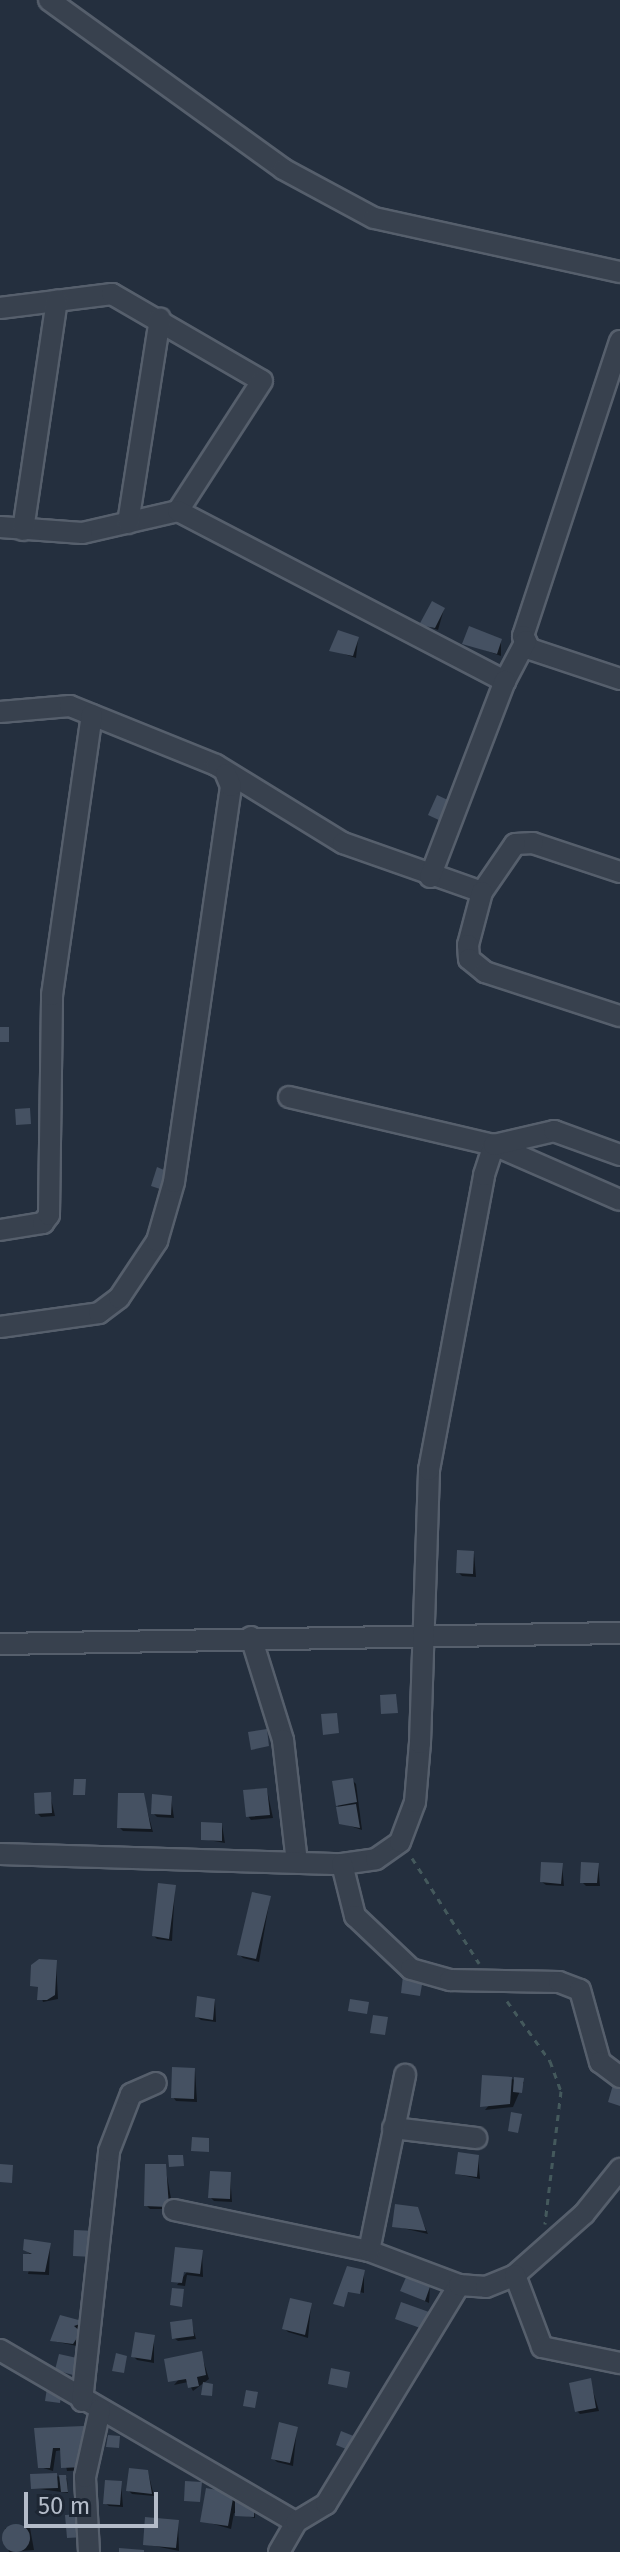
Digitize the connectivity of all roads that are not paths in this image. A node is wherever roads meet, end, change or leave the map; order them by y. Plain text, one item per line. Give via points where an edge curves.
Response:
1 (49, 0) edge
2 (620, 272) edge
3 (57, 301) junction
4 (0, 308) edge
5 (160, 318) junction
6 (620, 341) edge
7 (600, 400) junction
8 (620, 407) edge
9 (178, 511) junction
10 (128, 523) junction
11 (0, 527) edge
12 (23, 530) junction
13 (526, 641) junction
14 (620, 679) edge
15 (505, 681) junction
16 (0, 712) edge
17 (92, 715) junction
18 (226, 774) junction
19 (620, 872) edge
20 (430, 877) junction
21 (482, 892) junction
22 (620, 1016) edge
23 (289, 1097) dead end
24 (494, 1145) junction
25 (620, 1155) edge
26 (620, 1200) edge
27 (0, 1230) edge
28 (0, 1327) edge
29 (424, 1631) junction
30 (620, 1633) edge
31 (251, 1637) junction
32 (0, 1644) edge
33 (0, 1854) edge
34 (297, 1862) junction
35 (342, 1864) junction
36 (405, 2075) dead end
37 (620, 2077) edge
38 (156, 2083) dead end
39 (393, 2128) junction
40 (476, 2138) dead end
41 (620, 2169) edge
42 (174, 2210) dead end
43 (369, 2251) junction
44 (515, 2275) junction
45 (459, 2285) junction
46 (0, 2350) edge
47 (620, 2363) edge
48 (91, 2406) junction
49 (296, 2522) junction
50 (89, 2552) edge
51 (279, 2552) edge

1 - 2 street via 283,169 374,218
3 - 4 street
3 - 5 street via 112,294
3 - 12 street
5 - 9 street via 262,381
5 - 10 street
6 - 7 street
7 - 8 street
7 - 13 street via 524,620
9 - 10 street
9 - 15 street
10 - 12 street via 82,533
11 - 12 street
13 - 14 street
13 - 15 street
15 - 20 street
16 - 17 street via 70,706
17 - 18 street
17 - 27 street via 52,995 49,1215 43,1223
18 - 20 street via 305,824
18 - 28 street via 231,786 174,1182 157,1241 119,1298 99,1313
19 - 21 street via 522,842
20 - 21 street
21 - 22 street via 468,945 475,967
23 - 24 street
24 - 25 street via 554,1131
24 - 26 street
24 - 29 street via 429,1470
29 - 30 street
29 - 31 street
29 - 35 street via 415,1802 400,1842 376,1859
31 - 32 street
31 - 34 street via 283,1740
33 - 34 street via 181,1865
34 - 35 street
35 - 37 street via 355,1916 411,1969 450,1980 559,1982 580,1990 600,2062
36 - 39 street
38 - 48 street via 131,2094 109,2151
39 - 40 street
39 - 43 street
41 - 44 street
42 - 43 street
43 - 45 street
44 - 45 street via 486,2287
44 - 47 street via 542,2347
45 - 49 street via 326,2504
46 - 48 street
48 - 49 street via 183,2451
48 - 50 street via 85,2477
49 - 51 street

